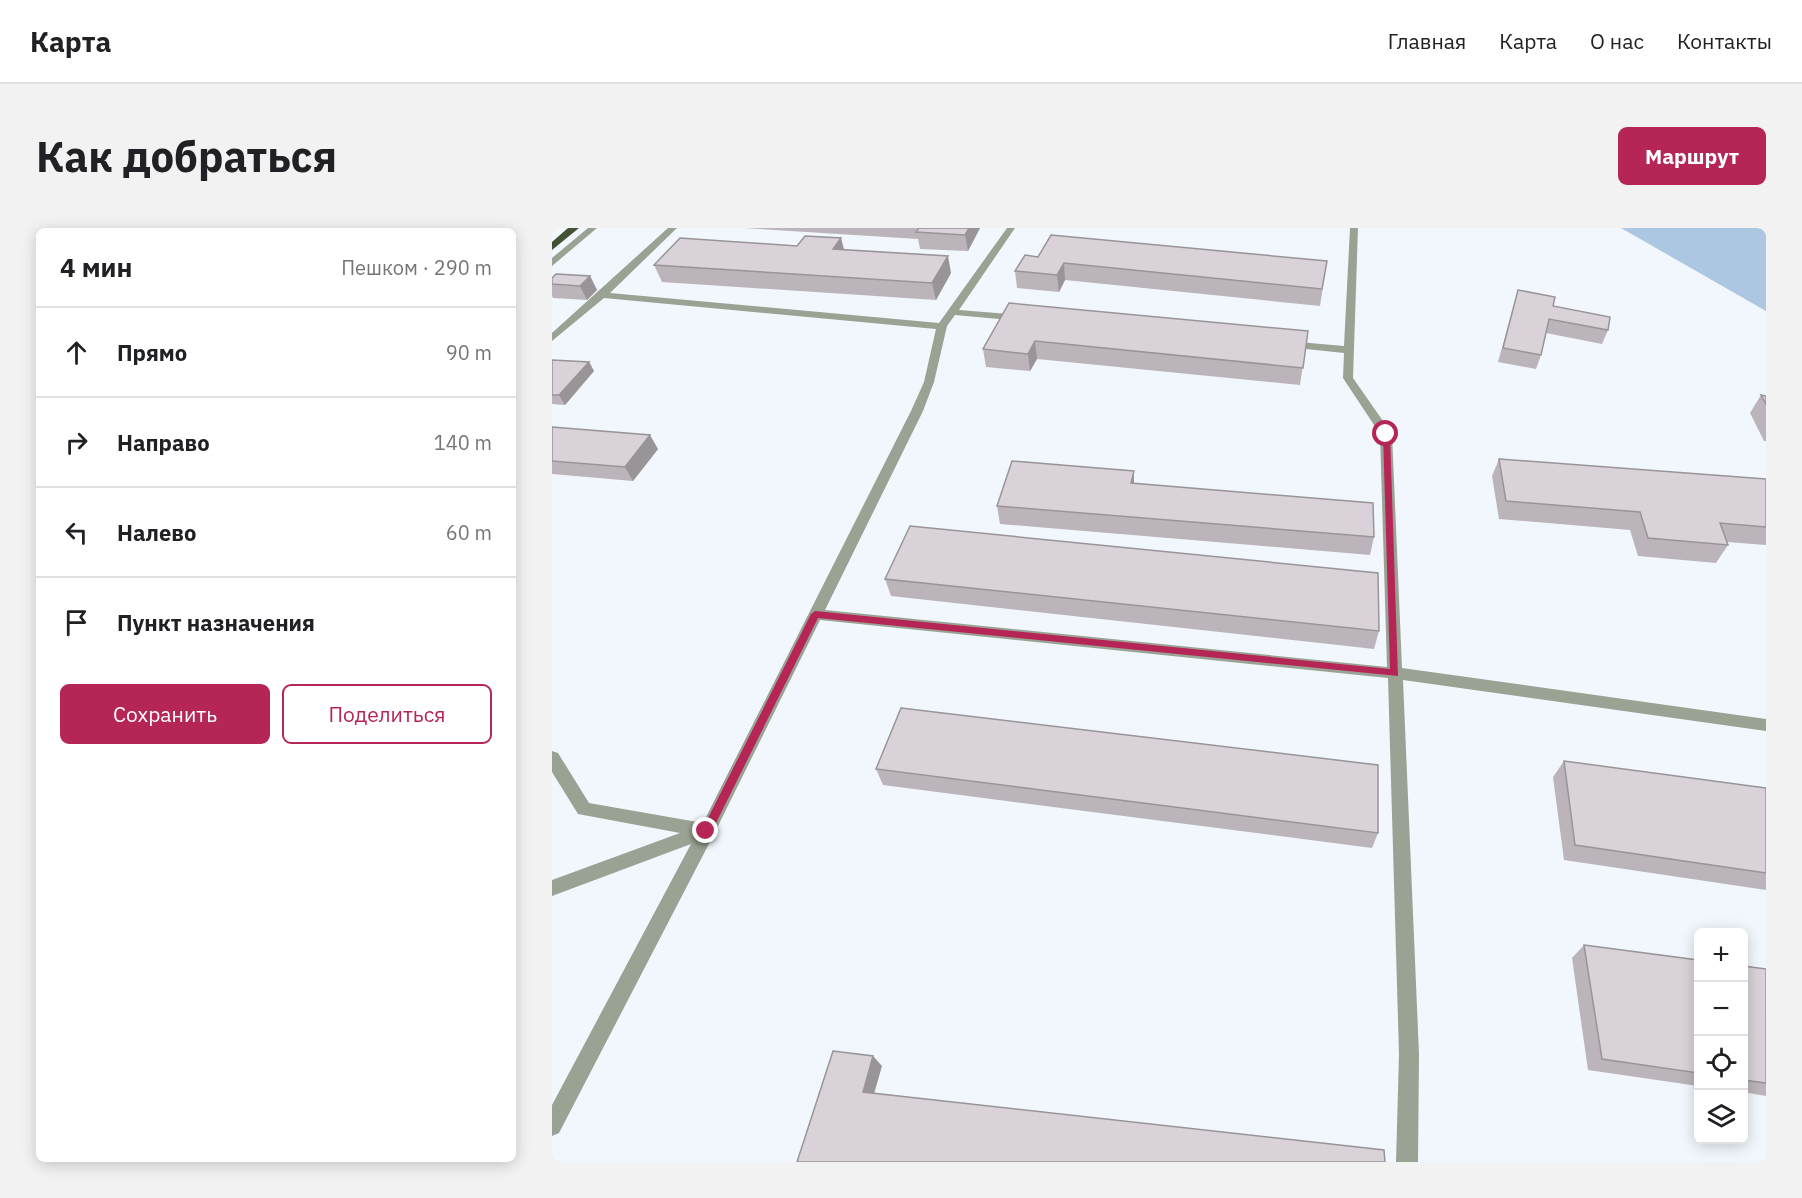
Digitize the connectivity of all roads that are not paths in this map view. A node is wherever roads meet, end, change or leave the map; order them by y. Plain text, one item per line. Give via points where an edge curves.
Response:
1 (574, 228) edge
2 (593, 228) edge
3 (673, 228) edge
4 (1011, 228) edge
5 (1354, 228) edge
6 (552, 247) edge
7 (552, 263) edge
8 (602, 295) junction
9 (952, 312) junction
10 (1034, 320) edge
11 (942, 326) junction
12 (552, 338) edge
13 (1279, 343) edge
14 (1349, 350) junction
15 (815, 614) junction
16 (1395, 673) junction
17 (1766, 725) edge
18 (552, 759) edge
19 (706, 831) junction
20 (552, 888) edge
21 (552, 1126) edge
22 (1407, 1162) edge

1 - 6 highway
2 - 7 lane
3 - 8 lane
4 - 9 lane
5 - 14 lane
8 - 11 lane
8 - 12 lane
9 - 10 lane
9 - 11 lane
11 - 15 lane via 929,382 917,411
13 - 14 lane
14 - 16 lane via 1348,378 1386,434
15 - 16 lane
15 - 19 lane
16 - 17 lane
16 - 22 lane via 1409,1054
18 - 19 lane via 584,809
19 - 20 lane
19 - 21 lane

